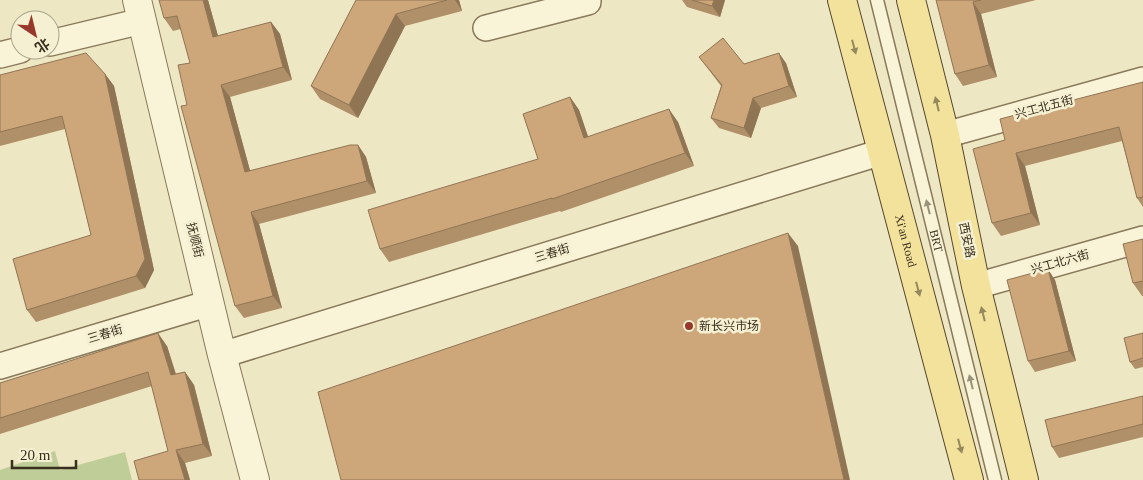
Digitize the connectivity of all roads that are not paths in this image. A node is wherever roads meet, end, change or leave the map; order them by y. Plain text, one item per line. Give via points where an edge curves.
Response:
1 (588, 0) edge
2 (842, 0) edge
3 (877, 0) edge
4 (911, 0) edge
5 (140, 10) edge
6 (486, 28) dead end
7 (60, 39) edge
8 (1143, 80) edge
9 (944, 134) junction
10 (882, 152) junction
11 (1143, 239) edge
12 (976, 286) junction
13 (210, 303) junction
14 (222, 355) junction
15 (0, 366) edge
16 (255, 480) edge
17 (969, 480) edge
18 (995, 480) edge
19 (1024, 480) edge

1 - 6 street
2 -> 10 main road, Xi'an Road
18 -> 3 lane, BRT
9 -> 4 main road, 西安路
5 - 7 street
5 - 13 street, 抚顺街
8 - 9 street, 兴工北五街
9 - 12 main road, 西安路
10 - 14 street, 三春街
10 -> 17 main road, Xi'an Road
11 - 12 street, 兴工北六街
19 -> 12 main road, 西安路
13 - 14 street, 抚顺街
13 - 15 street, 三春街
14 - 16 street, 抚顺街

